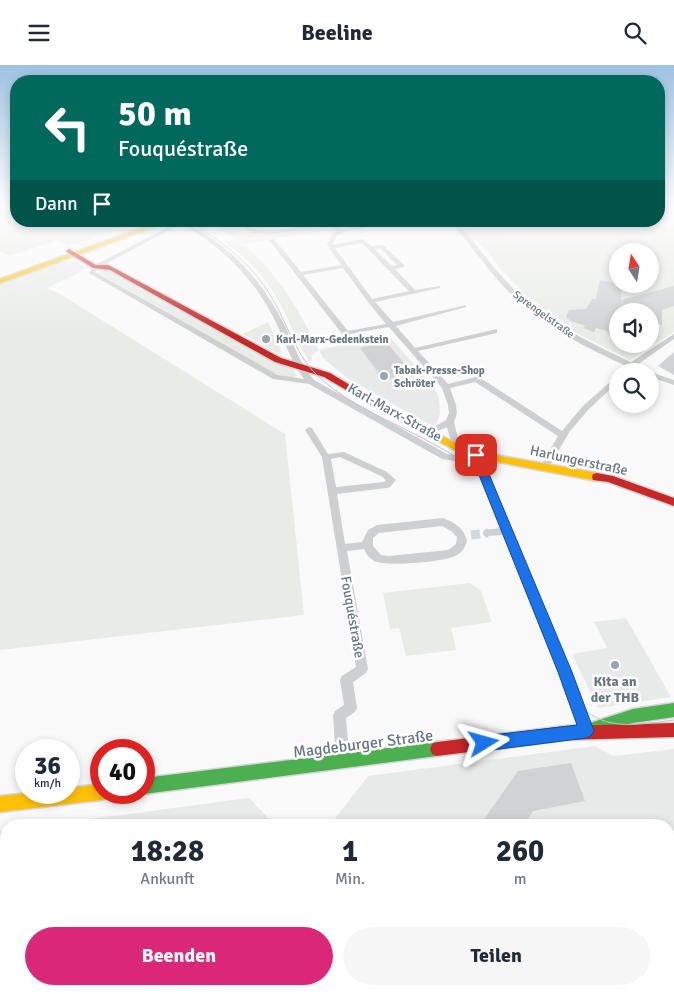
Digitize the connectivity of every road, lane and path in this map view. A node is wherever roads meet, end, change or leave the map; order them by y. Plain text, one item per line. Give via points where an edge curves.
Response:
1 (85, 248) edge
2 (131, 248) edge
3 (222, 248) edge
4 (279, 248) edge
5 (332, 248) edge
6 (370, 248) edge
7 (383, 248) edge
8 (476, 248) edge
9 (72, 253) junction
10 (345, 266) junction
11 (95, 267) junction
12 (391, 268) junction
13 (300, 274) junction
14 (0, 275) edge
15 (0, 281) edge
16 (438, 287) dead end
17 (414, 292) junction
18 (370, 301) junction
19 (464, 306) dead end
20 (390, 325) junction
21 (494, 331) dead end
22 (674, 335) edge
23 (414, 350) junction
24 (627, 363) edge
25 (634, 363) edge
26 (297, 366) junction
27 (659, 377) edge
28 (311, 382) junction
29 (674, 383) edge
30 (609, 385) edge
31 (446, 387) junction
32 (450, 422) junction
33 (309, 429) dead end
34 (429, 432) junction
35 (561, 434) junction
36 (456, 447) junction
37 (476, 455) junction
38 (326, 457) junction
39 (545, 467) junction
40 (332, 491) junction
41 (674, 502) edge
42 (508, 531) junction
43 (488, 533) tunnel mouth
44 (367, 545) junction
45 (341, 548) junction
46 (674, 710) edge
47 (674, 729) edge
48 (586, 731) junction
49 (343, 761) junction
50 (155, 786) edge
51 (90, 793) edge
52 (0, 804) edge

1 - 9 street
2 - 11 street
3 - 26 street via 263,292
4 - 13 street
5 - 10 street
6 - 12 street
7 - 12 street via 402,266
8 - 24 street, Sprengelstraße via 506,285 531,307 572,336
9 - 11 street, Karl-Marx-Straße
9 - 14 street
9 - 15 street
10 - 13 street
10 - 18 street
11 - 26 street, Karl-Marx-Straße via 108,267 278,360
11 - 28 street, Karl-Marx-Straße via 92,273 276,377
12 - 17 street
13 - 20 street via 344,332
16 - 17 street
17 - 18 street
18 - 20 street
19 - 20 street
20 - 23 street
21 - 23 street
22 - 25 street
23 - 31 street
26 - 28 street, Karl-Marx-Straße
26 - 34 street, Karl-Marx-Straße via 328,375
27 - 29 street
28 - 37 street, Karl-Marx-Straße via 445,457 461,459
30 - 35 street
31 - 32 street via 453,413
31 - 35 street via 476,379
32 - 34 street
32 - 36 street
33 - 38 street, Fouquéstraße
34 - 36 street, Karl-Marx-Straße
35 - 39 street
36 - 37 street, Karl-Marx-Straße
37 - 39 street, Harlungerstraße
37 - 42 street
38 - 40 street, Fouquéstraße
38 - 40 street via 340,454 391,480 388,485
39 - 41 street, Harlungerstraße via 609,479
40 - 45 street, Fouquéstraße
42 - 43 street
42 - 48 street
44 - 44 street via 370,532 377,529 443,522 467,536 458,551 450,554 384,560 372,553
44 - 45 street
45 - 49 street, Fouquéstraße via 362,669 346,680 351,708 339,715
46 - 48 street, Magdeburger Straße via 633,716
47 - 48 street, Magdeburger Straße via 653,732
48 - 49 street, Magdeburger Straße
49 - 50 street, Magdeburger Straße
51 - 52 street

